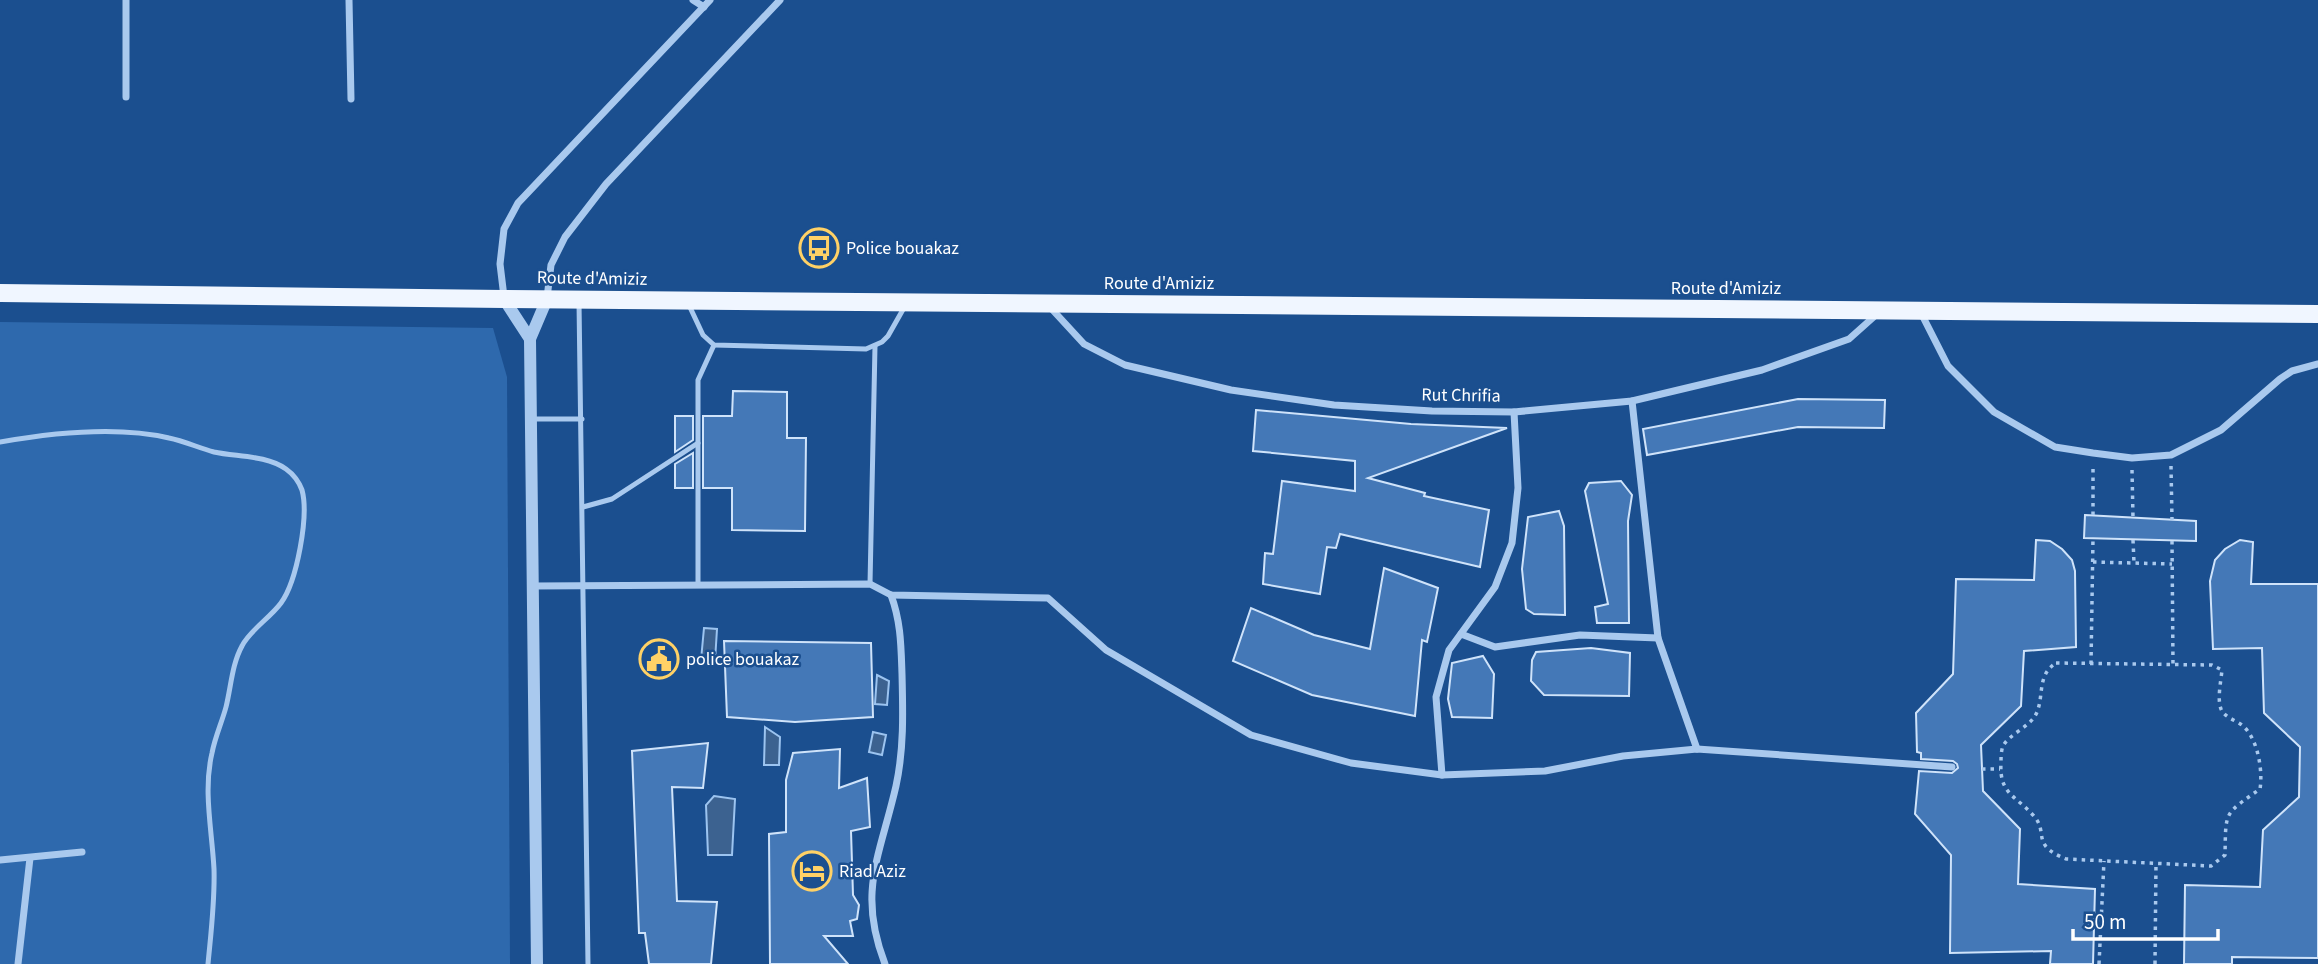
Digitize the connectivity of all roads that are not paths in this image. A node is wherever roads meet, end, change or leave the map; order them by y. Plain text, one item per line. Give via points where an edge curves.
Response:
1 (125, 0) edge
2 (349, 0) edge
3 (693, 0) edge
4 (710, 0) edge
5 (780, 0) edge
6 (704, 7) junction
7 (126, 97) dead end
8 (351, 99) dead end
9 (0, 293) edge
10 (504, 299) junction
11 (547, 299) junction
12 (579, 299) junction
13 (686, 300) junction
14 (908, 302) junction
15 (1046, 303) junction
16 (1881, 310) junction
17 (1920, 311) junction
18 (2318, 314) edge
19 (530, 339) junction
20 (713, 345) junction
21 (874, 346) junction
22 (2318, 363) edge
23 (1632, 401) junction
24 (1514, 412) junction
25 (531, 419) junction
26 (582, 419) junction
27 (0, 442) edge
28 (698, 443) junction
29 (583, 507) junction
30 (870, 584) junction
31 (584, 585) junction
32 (698, 585) junction
33 (533, 586) junction
34 (891, 595) junction
35 (1461, 634) junction
36 (1658, 638) junction
37 (1697, 749) junction
38 (1952, 767) dead end
39 (1442, 775) junction
40 (82, 852) dead end
41 (30, 858) junction
42 (0, 860) edge
43 (18, 964) edge
44 (208, 964) edge
45 (537, 964) edge
46 (588, 964) edge
47 (885, 964) edge

1 - 7 street
2 - 8 street
3 - 6 street
4 - 6 street
5 - 11 street via 606,184 565,237 551,265
6 - 10 street via 519,203 504,229 500,264
9 - 10 main road, Route d'Amiziz
10 - 11 main road, Route d'Amiziz
10 - 19 street
11 - 12 main road, Route d'Amiziz
11 - 19 street
12 - 13 main road, Route d'Amiziz
12 - 26 lane
13 - 14 main road, Route d'Amiziz
13 - 20 lane
14 - 15 main road, Route d'Amiziz
14 - 21 lane via 888,336
15 - 16 main road, Route d'Amiziz
15 - 24 street, Rut Chrifia via 1084,344 1125,365 1231,390 1334,405
16 - 17 main road, Route d'Amiziz
16 - 23 street, Rut Chrifia via 1849,339 1762,370
17 - 18 main road, Route d'Amiziz
17 - 22 street via 1948,366 1994,412 2055,447 2093,453 2132,458 2171,455 2221,430 2280,379
19 - 25 street
20 - 21 lane
20 - 28 lane via 698,380
21 - 30 lane
23 - 24 street, Rut Chrifia
23 - 36 street
24 - 35 street via 1518,488 1512,542 1495,587
25 - 26 lane
25 - 33 street
26 - 29 lane
27 - 44 lane via 122,432 168,437 277,464 296,478 302,490 293,578 283,600 244,642 212,751 208,802 214,895
28 - 29 lane via 612,499
28 - 32 lane
29 - 31 lane
30 - 32 street
30 - 34 street
31 - 32 street
31 - 33 street
31 - 46 lane
33 - 45 street
34 - 39 street via 1048,598 1105,650 1251,735 1352,763
34 - 47 street via 900,618 903,742 871,897 875,939
35 - 36 street via 1495,648 1580,635
35 - 39 street via 1449,650 1436,697
36 - 37 street
37 - 38 street
37 - 39 street via 1623,756 1545,771
40 - 41 street
41 - 42 street
41 - 43 street

